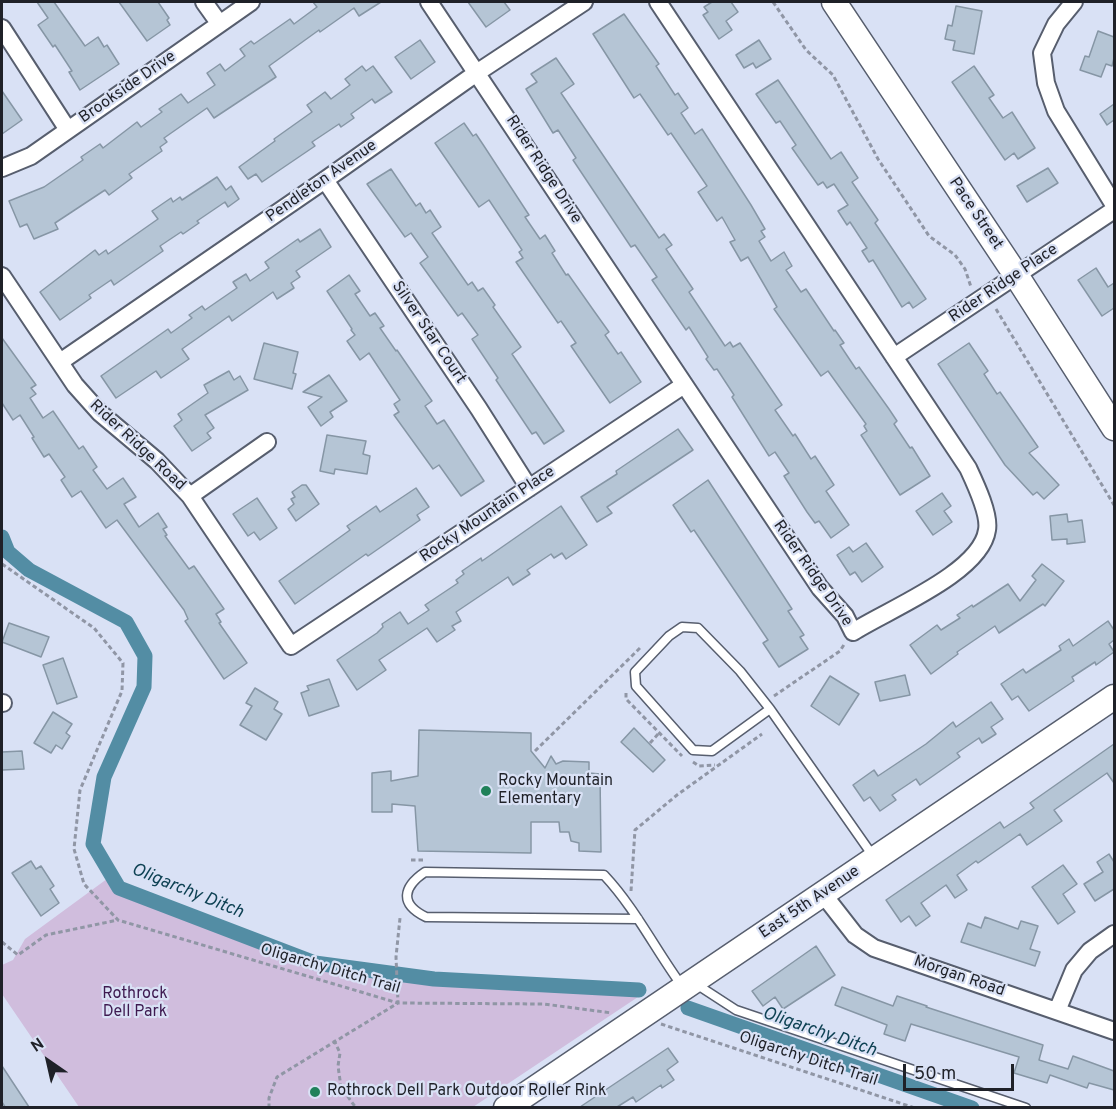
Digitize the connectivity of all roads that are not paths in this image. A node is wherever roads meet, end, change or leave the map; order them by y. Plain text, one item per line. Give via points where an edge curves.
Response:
1 (204, 2) edge
2 (250, 2) edge
3 (429, 2) edge
4 (584, 2) edge
5 (658, 2) edge
6 (834, 2) edge
7 (1074, 2) edge
8 (219, 23) junction
9 (2, 28) edge
10 (478, 72) junction
11 (68, 130) junction
12 (2, 168) edge
13 (325, 180) junction
14 (1114, 205) edge
15 (1114, 210) edge
16 (1016, 275) junction
17 (2, 276) edge
18 (894, 357) junction
19 (60, 362) junction
20 (684, 386) junction
21 (1114, 428) edge
22 (267, 442) dead end
23 (529, 488) junction
24 (190, 496) junction
25 (291, 646) joint
26 (1114, 697) edge
27 (767, 705) junction
28 (875, 859) junction
29 (823, 894) junction
30 (638, 919) junction
31 (1114, 934) edge
32 (689, 985) junction
33 (1057, 1011) junction
34 (1114, 1031) edge
35 (506, 1107) edge
36 (1026, 1107) edge

1 - 8 street
2 - 8 street, Brookside Drive
3 - 10 street, Rider Ridge Drive
4 - 10 street, Pendleton Avenue
5 - 18 street, Rider Ridge Drive
6 - 16 street, Pace Street
7 - 14 street via 1056,24 1042,53 1046,83 1056,111
8 - 11 street, Brookside Drive
9 - 11 street
10 - 13 street, Pendleton Avenue
10 - 20 street, Rider Ridge Drive
11 - 12 street, Brookside Drive via 31,156
13 - 19 street, Pendleton Avenue
13 - 23 street, Silver Star Court
15 - 16 street, Rider Ridge Place
16 - 18 street, Rider Ridge Place
16 - 21 street, Pace Street
17 - 19 street, Rider Ridge Road
18 - 20 street, Rider Ridge Drive via 968,468 981,498 987,530 979,548 962,567 853,632
19 - 24 street, Rider Ridge Road via 99,413 157,461
20 - 23 street, Rocky Mountain Place
22 - 24 street
23 - 25 street, Rocky Mountain Place
24 - 25 street, Rider Ridge Road
26 - 28 street, East 5th Avenue
27 - 27 lane via 699,628 682,627 669,636 636,672 636,686 693,750 712,751
27 - 28 lane
28 - 29 street, East 5th Avenue
29 - 32 street, East 5th Avenue
29 - 33 street, Morgan Road via 855,935 874,948
30 - 30 lane via 604,875 425,872 406,891 416,912 426,917
30 - 32 lane
31 - 33 street via 1090,951 1074,970
32 - 35 street, East 5th Avenue
32 - 36 lane via 736,1010
33 - 34 street, Morgan Road

